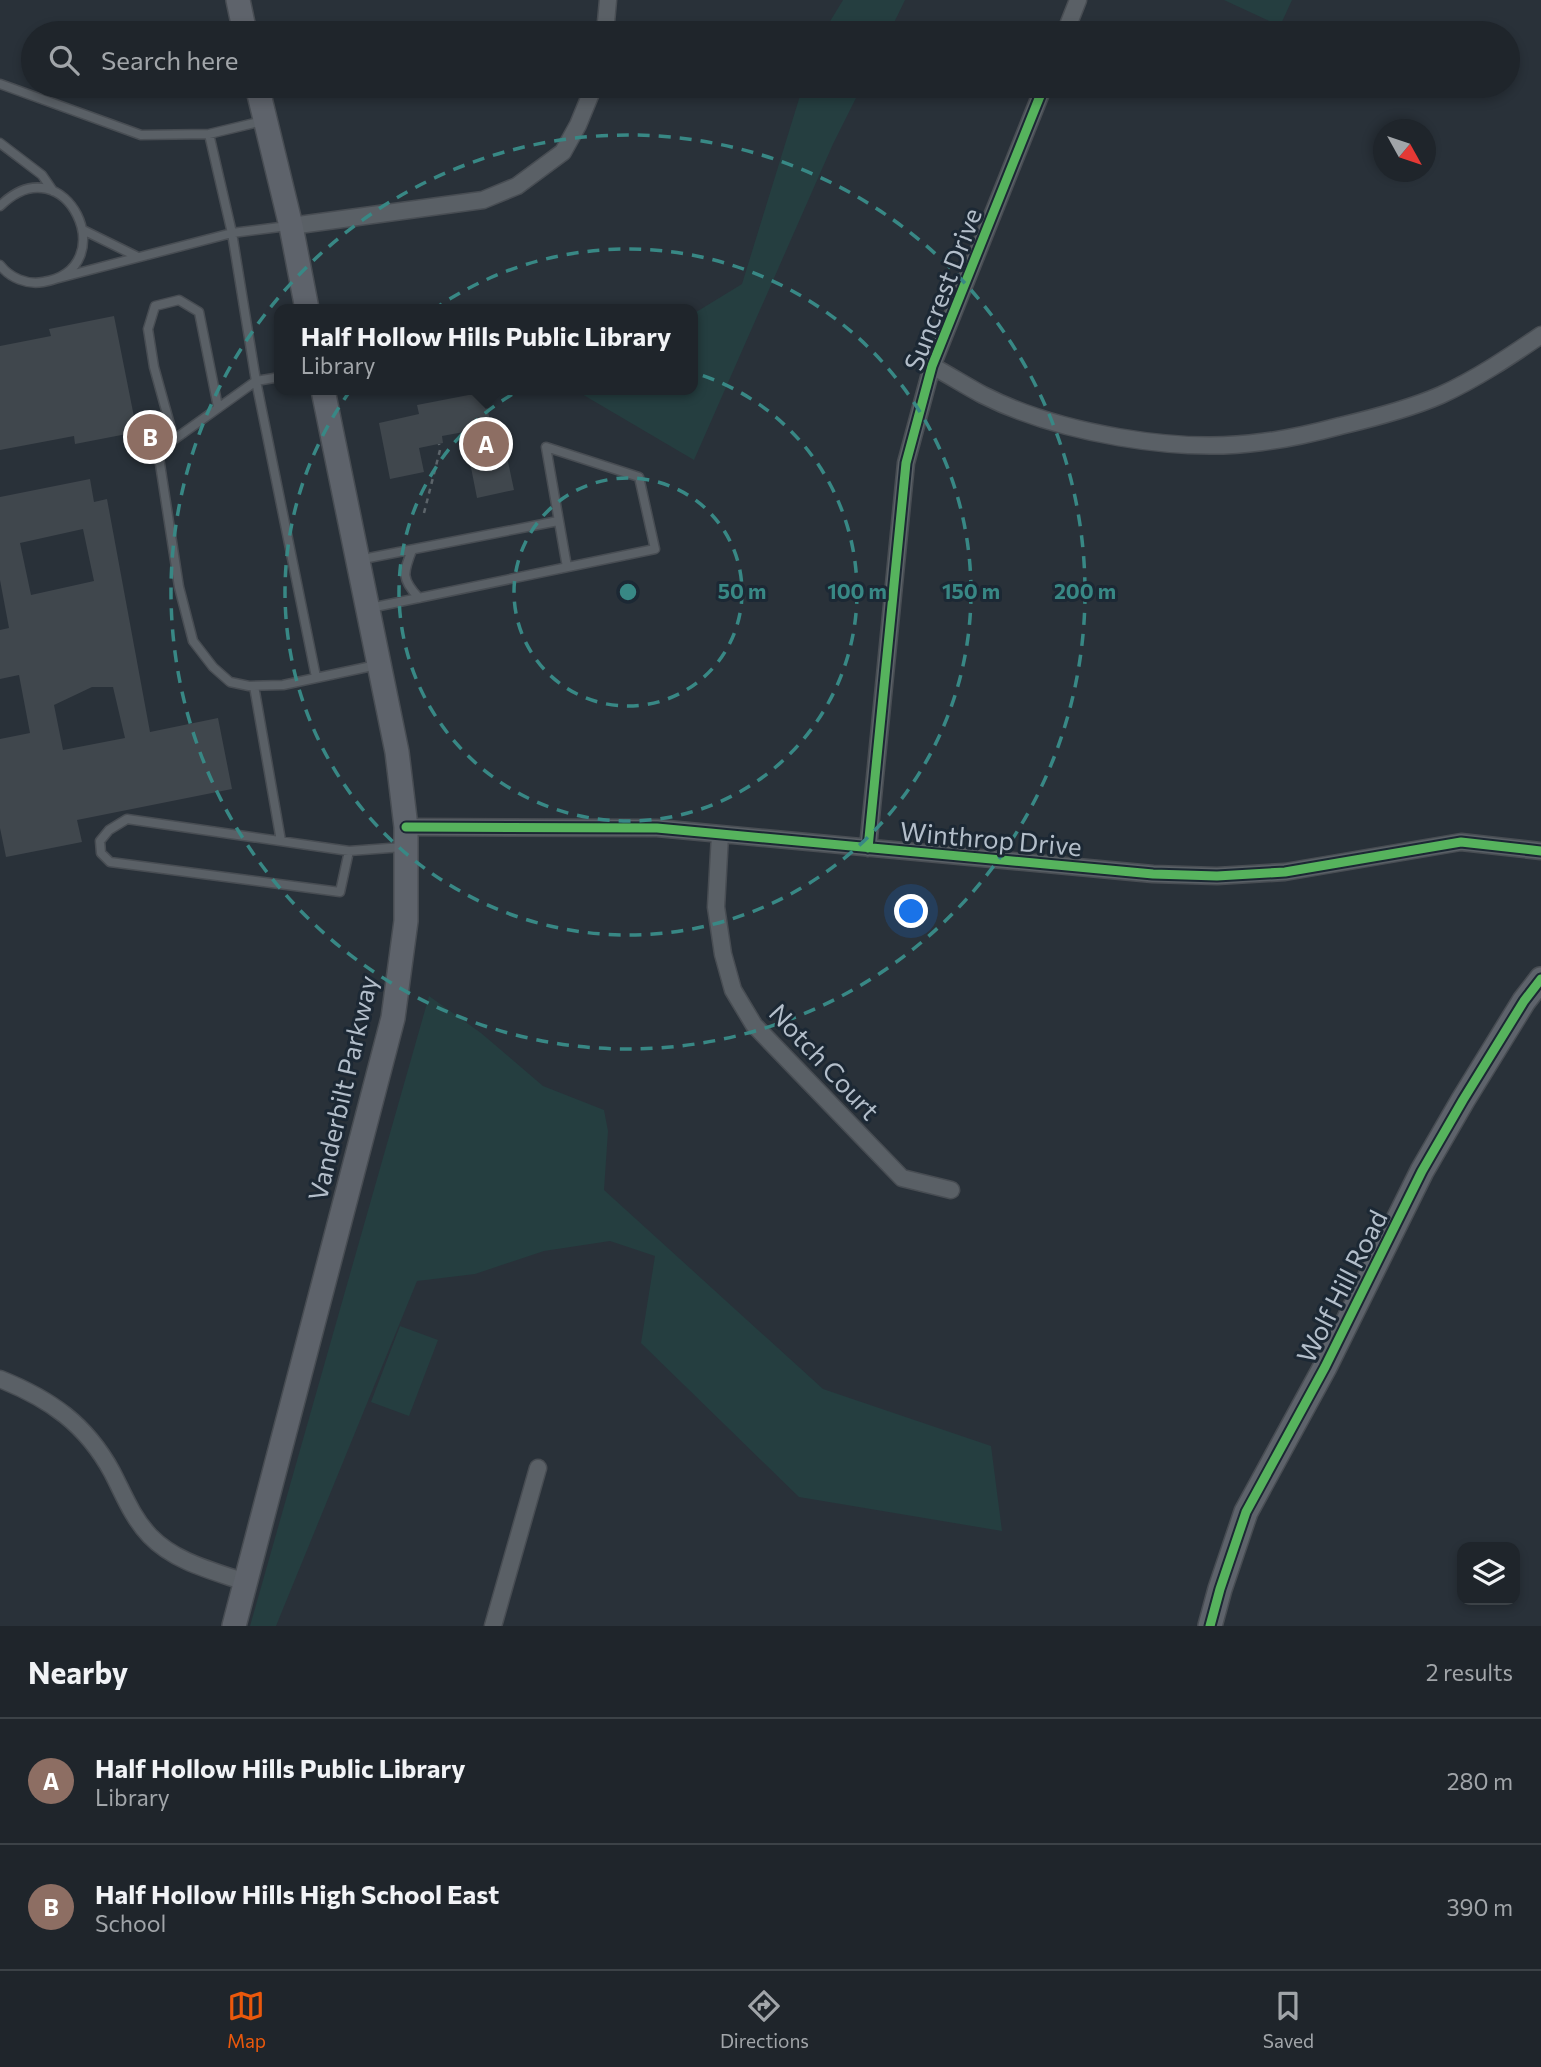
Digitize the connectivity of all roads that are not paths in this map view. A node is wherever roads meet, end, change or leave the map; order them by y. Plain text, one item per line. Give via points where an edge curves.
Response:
1 (238, 0) edge
2 (608, 0) edge
3 (1078, 0) edge
4 (242, 21) edge
5 (606, 21) edge
6 (1070, 21) edge
7 (0, 84) edge
8 (21, 92) edge
9 (39, 98) edge
10 (260, 98) edge
11 (589, 98) edge
12 (1039, 98) edge
13 (265, 121) junction
14 (209, 134) junction
15 (0, 144) edge
16 (53, 191) junction
17 (0, 206) edge
18 (291, 226) junction
19 (83, 230) junction
20 (232, 233) junction
21 (136, 256) junction
22 (0, 265) edge
23 (55, 279) junction
24 (306, 304) edge
25 (1541, 335) edge
26 (932, 366) junction
27 (274, 378) edge
28 (256, 381) junction
29 (324, 395) edge
30 (218, 407) junction
31 (174, 439) junction
32 (558, 521) junction
33 (412, 550) junction
34 (358, 560) junction
35 (567, 567) junction
36 (419, 598) junction
37 (367, 608) junction
38 (379, 665) junction
39 (316, 677) junction
40 (254, 686) junction
41 (720, 835) junction
42 (406, 837) junction
43 (281, 841) junction
44 (869, 848) junction
45 (349, 851) junction
46 (1537, 852) edge
47 (1541, 979) edge
48 (951, 1190) dead end
49 (0, 1379) edge
50 (538, 1468) dead end
51 (246, 1582) junction
52 (234, 1626) edge
53 (493, 1626) edge
54 (1210, 1626) edge

1 - 4 main road
2 - 5 street
3 - 6 street
7 - 8 lane
9 - 14 lane via 141,135
10 - 13 main road
11 - 18 street via 563,152 517,186 483,200
12 - 26 street, Suncrest Drive
13 - 14 lane
13 - 18 main road
14 - 20 lane
15 - 16 lane via 42,175
16 - 17 lane via 24,190
16 - 19 lane via 74,206
18 - 20 lane
18 - 24 main road
19 - 21 lane
19 - 23 lane via 77,259
20 - 21 lane
20 - 28 lane
21 - 23 lane
22 - 23 lane via 27,282
25 - 26 street via 1441,395 1380,417 1260,443 1159,443 1099,433 1043,419 984,396
26 - 44 street, Suncrest Drive via 906,463
27 - 28 lane
28 - 30 lane
28 - 39 lane
29 - 34 main road, Vanderbilt Parkway
30 - 31 lane
30 - 31 lane via 199,312 179,300 155,306 148,329
31 - 40 lane via 158,451 179,587 193,641 230,682
32 - 33 lane
32 - 35 lane
32 - 35 lane via 546,447 639,478 654,549
33 - 34 lane
33 - 36 lane via 404,577
34 - 37 main road, Vanderbilt Parkway
35 - 36 lane
36 - 37 lane
37 - 38 main road, Vanderbilt Parkway
38 - 39 lane
38 - 42 main road, Vanderbilt Parkway via 397,752
39 - 40 lane
40 - 43 lane
41 - 42 street, Winthrop Drive via 657,828
41 - 44 street, Winthrop Drive
41 - 48 street, Notch Court via 716,907 723,954 733,990 754,1025 902,1178
42 - 45 lane
42 - 51 main road, Vanderbilt Parkway via 405,921 393,1018
43 - 45 lane
43 - 45 lane via 127,819 100,841 101,853 110,862 340,892
44 - 46 street, Winthrop Drive via 1217,876 1296,871 1461,842
47 - 54 main road, Wolf Hill Road via 1422,1171 1325,1367 1246,1512
49 - 51 street via 33,1392 62,1411 90,1440 128,1508 151,1538 187,1562
50 - 53 street
51 - 52 main road, Vanderbilt Parkway

